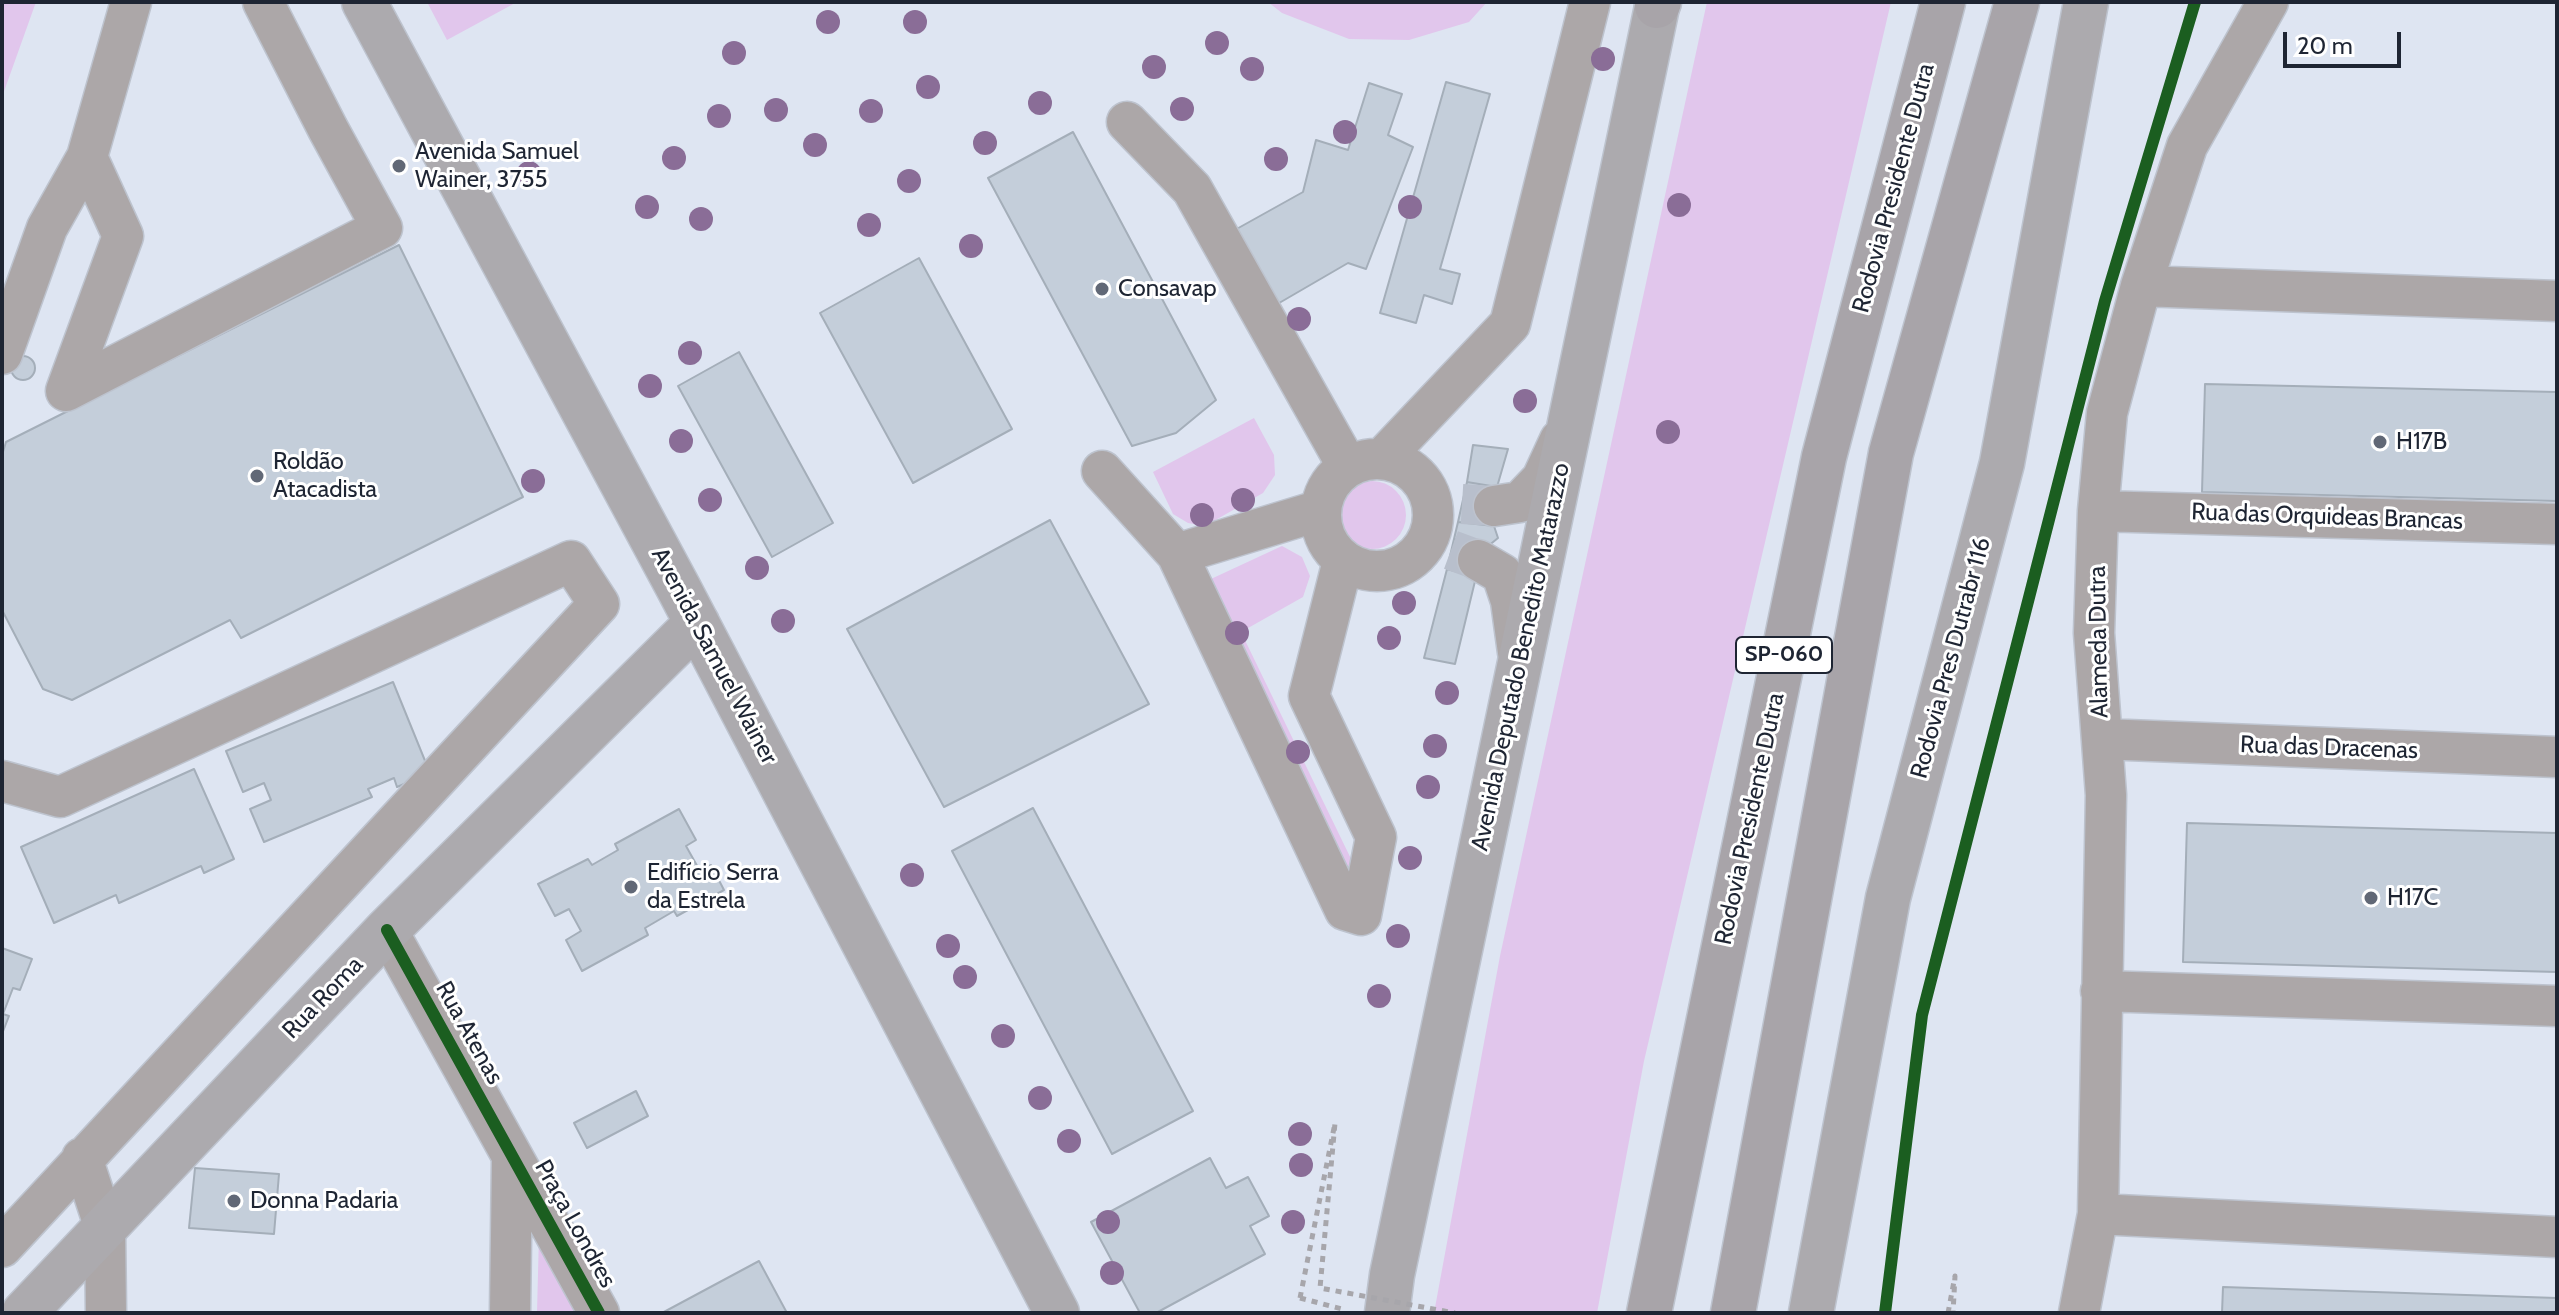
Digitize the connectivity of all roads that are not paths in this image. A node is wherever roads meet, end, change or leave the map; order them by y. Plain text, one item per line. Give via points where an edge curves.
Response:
1 (131, 2) edge
2 (263, 2) edge
3 (364, 2) edge
4 (1590, 2) edge
5 (1943, 2) edge
6 (2017, 2) edge
7 (2086, 2) edge
8 (2268, 2) edge
9 (1658, 3) edge
10 (1127, 122) dead end
11 (87, 157) junction
12 (2141, 286) junction
13 (2557, 301) edge
14 (2, 354) edge
15 (1572, 414) junction
16 (1365, 463) junction
17 (1102, 471) dead end
18 (1321, 510) junction
19 (2098, 511) junction
20 (2557, 524) edge
21 (1457, 527) junction
22 (1177, 554) junction
23 (1343, 561) junction
24 (697, 623) junction
25 (1519, 665) junction
26 (2102, 739) junction
27 (2557, 757) edge
28 (2, 781) edge
29 (387, 930) junction
30 (2101, 991) junction
31 (2557, 1006) edge
32 (512, 1156) junction
33 (82, 1158) junction
34 (2098, 1214) junction
35 (105, 1228) junction
36 (2557, 1237) edge
37 (2, 1247) edge
38 (1390, 1294) edge
39 (24, 1313) edge
40 (106, 1313) edge
41 (510, 1313) edge
42 (599, 1313) edge
43 (1057, 1313) edge
44 (1649, 1313) edge
45 (1733, 1313) edge
46 (1811, 1313) edge
47 (2079, 1313) edge

1 - 11 street
2 - 11 street via 382,228 66,391 123,236
3 - 24 main road, Avenida Samuel Wainer
4 - 16 street via 1510,324
5 - 44 highway, Rodovia Presidente Dutra / SP-060 via 1824,457
6 - 45 highway, SP-060 via 1891,453
7 - 46 main road, Rodovia Pres Dutrabr 116 via 2002,463 1888,898
8 - 12 street, Alameda Dutra via 2187,146
9 - 15 main road, Avenida Deputado Benedito Matarazzo
10 - 16 street via 1192,189
11 - 14 street via 47,228
12 - 13 street
12 - 19 street, Alameda Dutra via 2107,413
15 - 21 street via 1542,479 1520,502
15 - 25 main road, Avenida Deputado Benedito Matarazzo
16 - 18 street via 1334,478
16 - 21 street via 1400,464 1414,473
17 - 22 street
18 - 22 street
18 - 23 street via 1322,529
19 - 20 street, Rua das Orquideas Brancas
19 - 26 street, Alameda Dutra via 2094,633
21 - 23 street via 1399,566 1380,571
21 - 25 street via 1502,574
22 - 23 street via 1345,910 1361,915 1376,837 1309,696
24 - 29 main road, Rua Roma
24 - 43 main road, Avenida Samuel Wainer
25 - 38 main road, Avenida Deputado Benedito Matarazzo
26 - 27 street, Rua das Dracenas
26 - 30 street, Alameda Dutra via 2106,795
28 - 33 street via 60,797 571,561 599,604
29 - 32 street, Rua Atenas
29 - 35 main road, Rua Roma
30 - 31 street
30 - 34 street, Alameda Dutra
32 - 41 street
32 - 42 street, Praça Londres
33 - 35 street
33 - 37 street
34 - 36 street
34 - 47 street, Alameda Dutra
35 - 39 main road, Rua Roma
35 - 40 street

